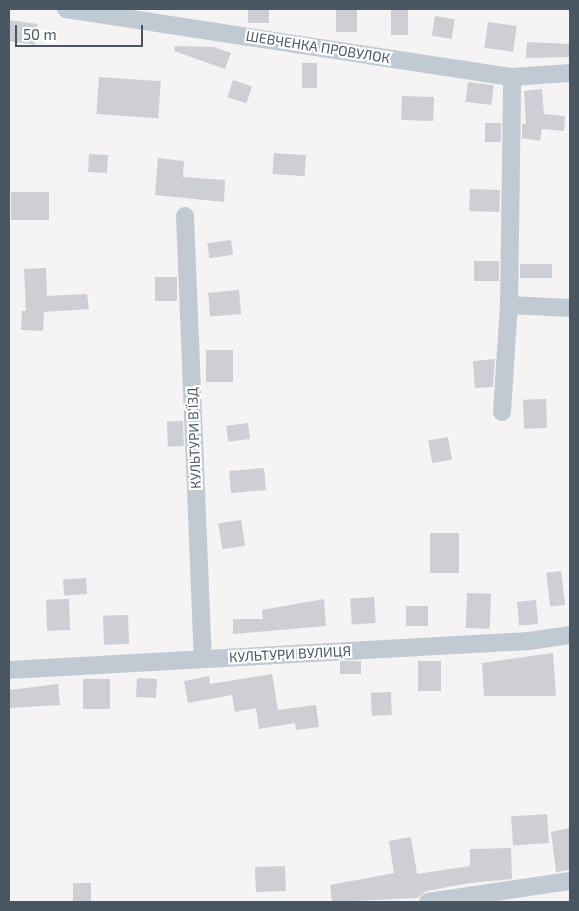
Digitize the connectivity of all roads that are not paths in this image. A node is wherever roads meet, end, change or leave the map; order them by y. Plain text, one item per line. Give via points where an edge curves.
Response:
1 (66, 9) edge
2 (570, 73) edge
3 (512, 77) junction
4 (186, 216) dead end
5 (509, 305) junction
6 (570, 308) edge
7 (502, 412) dead end
8 (570, 635) edge
9 (203, 659) junction
10 (9, 670) edge
11 (570, 881) edge
12 (428, 902) edge

1 - 3 street, ШЕВЧЕНКА ПРОВУЛОК
2 - 3 street, ШЕВЧЕНКА ПРОВУЛОК
3 - 5 street
4 - 9 street, КУЛЬТУРИ В’ЇЗД
5 - 6 street
5 - 7 street
8 - 9 street, КУЛЬТУРИ ВУЛИЦЯ via 530,641
9 - 10 street, КУЛЬТУРИ ВУЛИЦЯ
11 - 12 street

